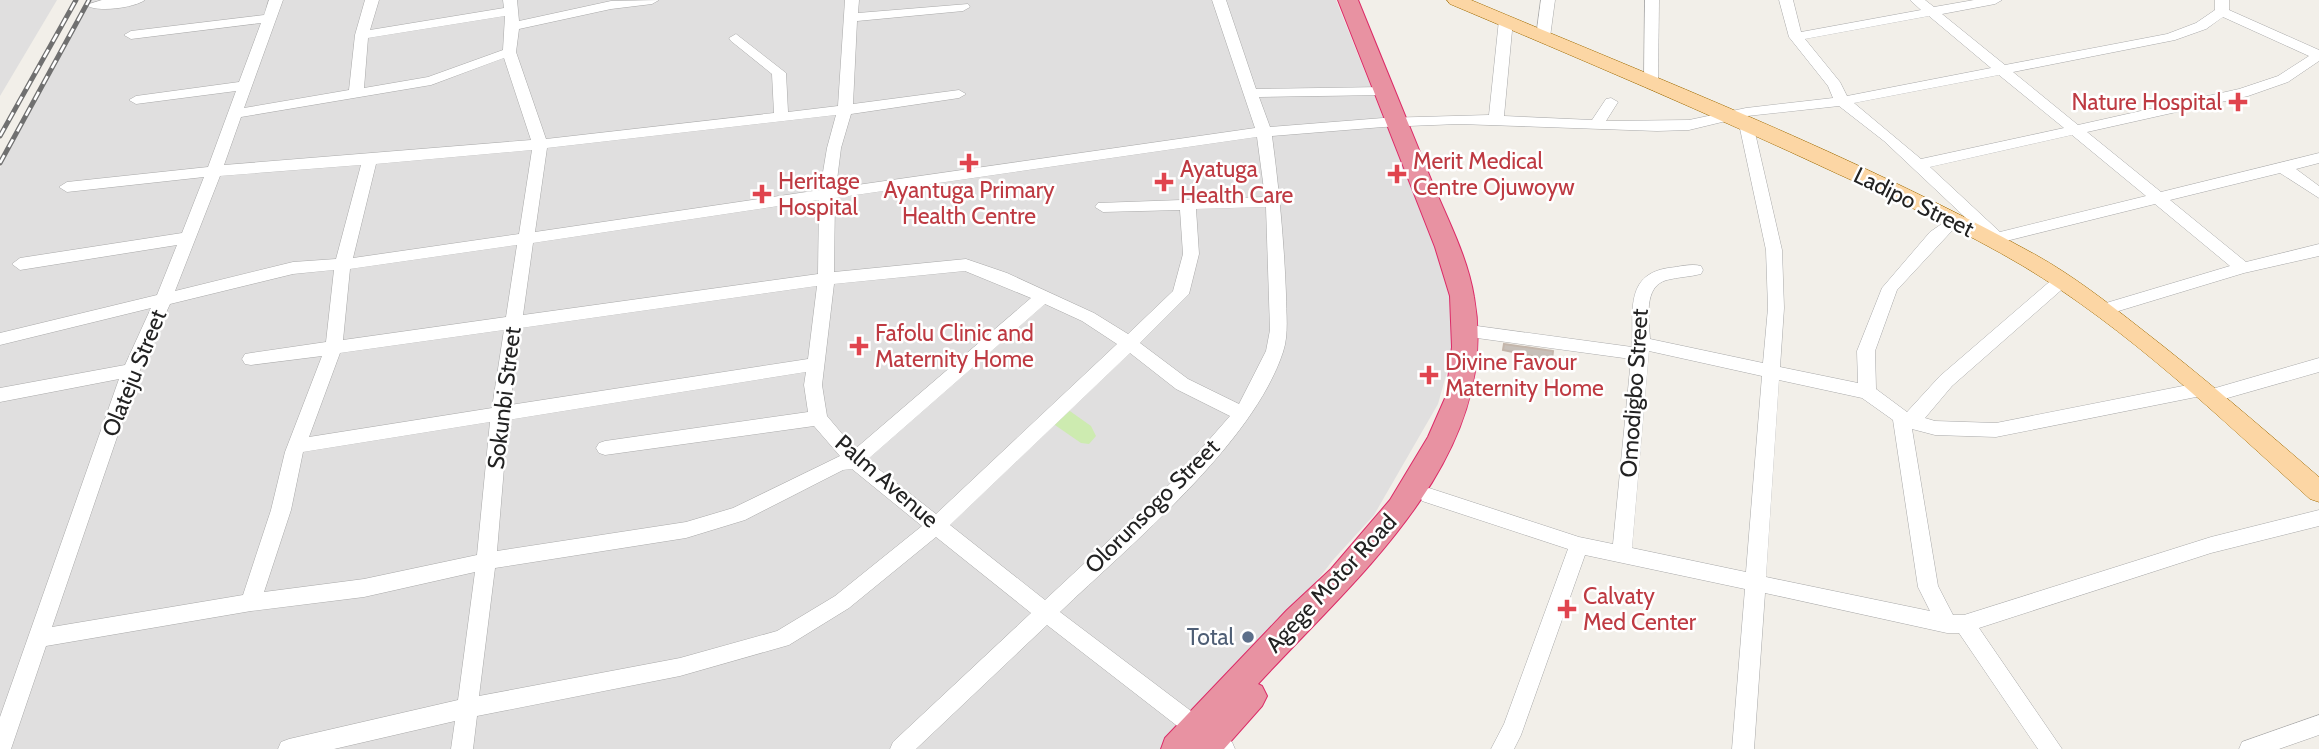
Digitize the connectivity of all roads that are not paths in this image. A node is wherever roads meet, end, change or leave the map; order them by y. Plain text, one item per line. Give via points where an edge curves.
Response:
1 (138, 0) edge
2 (276, 0) edge
3 (372, 0) edge
4 (652, 0) edge
5 (1219, 0) edge
6 (1348, 0) edge
7 (1358, 0) edge
8 (1456, 0) edge
9 (1548, 0) edge
10 (1652, 0) edge
11 (1786, 0) edge
12 (1917, 0) edge
13 (1995, 0) edge
14 (93, 5) dead end
15 (511, 5) edge
16 (2222, 6) edge
17 (963, 7) dead end
18 (850, 9) edge
19 (1933, 13) junction
20 (271, 18) junction
21 (1506, 20) junction
22 (513, 26) junction
23 (131, 35) dead end
24 (362, 35) junction
25 (1543, 37) junction
26 (1796, 37) junction
27 (736, 38) dead end
28 (509, 52) junction
29 (2319, 55) edge
30 (2000, 69) junction
31 (1651, 82) junction
32 (244, 86) junction
33 (1384, 91) junction
34 (1250, 93) junction
35 (959, 94) dead end
36 (356, 95) junction
37 (136, 100) dead end
38 (1842, 101) junction
39 (1611, 102) dead end
40 (845, 110) junction
41 (234, 114) junction
42 (781, 116) junction
43 (1496, 120) junction
44 (1739, 120) junction
45 (1403, 123) junction
46 (1597, 124) junction
47 (2074, 130) junction
48 (1264, 132) junction
49 (540, 144) junction
50 (2319, 158) edge
51 (370, 160) junction
52 (1918, 165) junction
53 (2283, 167) junction
54 (214, 171) junction
55 (67, 187) dead end
56 (2319, 193) edge
57 (827, 196) junction
58 (2158, 198) junction
59 (1273, 202) junction
60 (1188, 206) junction
61 (1103, 207) dead end
62 (1953, 221) junction
63 (528, 237) junction
64 (187, 238) junction
65 (1993, 239) junction
66 (2319, 250) edge
67 (343, 263) junction
68 (20, 264) dead end
69 (2243, 268) junction
70 (1695, 270) dead end
71 (826, 279) junction
72 (2061, 281) junction
73 (1043, 297) junction
74 (163, 302) junction
75 (2102, 310) junction
76 (512, 322) junction
77 (1478, 332) junction
78 (0, 339) edge
79 (1129, 343) junction
80 (334, 346) junction
81 (1641, 348) junction
82 (251, 359) dead end
83 (816, 363) junction
84 (2319, 365) edge
85 (131, 370) junction
86 (1770, 372) junction
87 (1867, 392) junction
88 (2206, 392) junction
89 (2, 399) edge
90 (500, 412) junction
91 (1242, 414) junction
92 (818, 418) junction
93 (1906, 420) junction
94 (297, 446) junction
95 (605, 448) dead end
96 (854, 460) junction
97 (2319, 492) edge
98 (1429, 496) junction
99 (2319, 518) edge
100 (937, 525) junction
101 (1579, 545) junction
102 (1622, 553) junction
103 (486, 561) junction
104 (1756, 583) junction
105 (251, 602) junction
106 (1045, 612) junction
107 (1956, 624) junction
108 (39, 638) junction
109 (468, 708) junction
110 (2319, 725) edge
111 (1209, 741) edge
112 (1, 745) edge
113 (289, 749) edge
114 (462, 749) edge
115 (901, 749) edge
116 (1177, 749) edge
117 (1502, 749) edge
118 (1743, 749) edge
119 (2051, 749) edge
120 (2250, 749) edge

1 - 14 street
2 - 20 street, Olateju Street
3 - 24 street
4 - 22 street
5 - 34 street, Olorunsogo Street
6 - 33 highway, Agege Motor Road
7 - 45 highway, Agege Motor Road
8 - 21 main road, Ladipo Street
9 - 25 street
10 - 31 street
11 - 26 street
12 - 19 street
13 - 19 street
15 - 22 street
15 - 24 street
16 - 29 street
16 - 30 street via 2201,26 2170,37
17 - 18 street
18 - 40 street, Palm Avenue
19 - 26 street
19 - 30 street
20 - 23 street
20 - 32 street, Olateju Street
21 - 25 main road, Ladipo Street
21 - 43 street
22 - 28 street
24 - 36 street
25 - 31 main road, Ladipo Street
26 - 38 street via 1835,85
27 - 42 street via 779,73
28 - 36 street via 431,81
28 - 49 street, Sokunbi Street
29 - 47 street via 2266,87
30 - 38 street
30 - 47 street
31 - 44 main road, Ladipo Street
32 - 37 street
32 - 41 street, Olateju Street
33 - 34 street
33 - 45 highway, Agege Motor Road
34 - 48 street, Olorunsogo Street
35 - 40 street
36 - 41 street
38 - 44 street via 1746,112
38 - 52 street
39 - 46 street
40 - 42 street
40 - 57 street, Palm Avenue
41 - 54 street, Olateju Street
42 - 49 street
43 - 45 street
43 - 46 street
44 - 46 street via 1682,127
44 - 62 main road, Ladipo Street
44 - 86 street via 1774,250 1776,308
45 - 48 street
45 - 77 highway, Agege Motor Road via 1467,259
45 - 111 highway, Agege Motor Road via 1462,296 1465,347 1459,396 1440,441 1400,509 1342,578 1298,619
47 - 52 street
47 - 58 street
48 - 57 street
48 - 59 street, Olorunsogo Street
49 - 51 street
49 - 63 street, Sokunbi Street
50 - 53 street
51 - 54 street
51 - 67 street
52 - 65 street
53 - 56 street
53 - 58 street
54 - 55 street
54 - 64 street, Olateju Street
57 - 63 street
57 - 71 street, Palm Avenue
58 - 65 street
58 - 69 street
59 - 60 street
59 - 91 street, Olorunsogo Street via 1279,289 1275,351
60 - 61 street
60 - 79 street via 1191,254 1181,294
62 - 65 main road, Ladipo Street
62 - 87 street via 1890,288 1867,351
63 - 67 street
63 - 76 street, Sokunbi Street
64 - 68 street
64 - 74 street, Olateju Street
65 - 72 main road, Ladipo Street
66 - 69 street
67 - 74 street via 224,282
67 - 80 street
69 - 75 street
70 - 81 street, Omodigbo Street via 1651,280 1641,296
71 - 73 street via 966,265
71 - 76 street
71 - 83 street, Palm Avenue
72 - 75 main road, Ladipo Street
72 - 93 street
73 - 79 street via 1088,317
73 - 96 street
74 - 78 street
74 - 85 street, Olateju Street
75 - 88 main road, Ladipo Street
76 - 80 street
76 - 90 street, Sokunbi Street
77 - 81 street
77 - 98 highway, Agege Motor Road via 1478,364 1467,418
79 - 91 street via 1182,384
79 - 100 street
80 - 82 street
80 - 94 street
81 - 86 street
81 - 102 street, Omodigbo Street
83 - 90 street
83 - 92 street, Palm Avenue via 813,385
84 - 88 street
85 - 89 street
85 - 108 street, Olateju Street
86 - 87 street
86 - 104 street
87 - 93 street
88 - 93 street via 1996,430 1935,428
88 - 97 main road, Ladipo Street
90 - 94 street
90 - 103 street, Sokunbi Street
91 - 106 street, Olorunsogo Street via 1180,486
92 - 95 street
92 - 96 street, Palm Avenue
93 - 107 street via 1928,587
94 - 105 street
96 - 100 street, Palm Avenue
96 - 103 street via 839,463 738,514 686,530
98 - 101 street
98 - 111 highway, Agege Motor Road
99 - 107 street via 2211,545
100 - 106 street, Palm Avenue
100 - 109 street via 842,602 782,639 680,667
101 - 102 street
101 - 117 street
102 - 104 street
103 - 105 street via 364,588
103 - 109 street, Sokunbi Street
104 - 107 street
104 - 118 street
105 - 108 street
106 - 111 street, Palm Avenue
106 - 115 street, Olorunsogo Street
107 - 119 street
108 - 112 street, Olateju Street
109 - 113 street
109 - 114 street, Sokunbi Street
110 - 120 street
111 - 116 highway, Agege Motor Road

